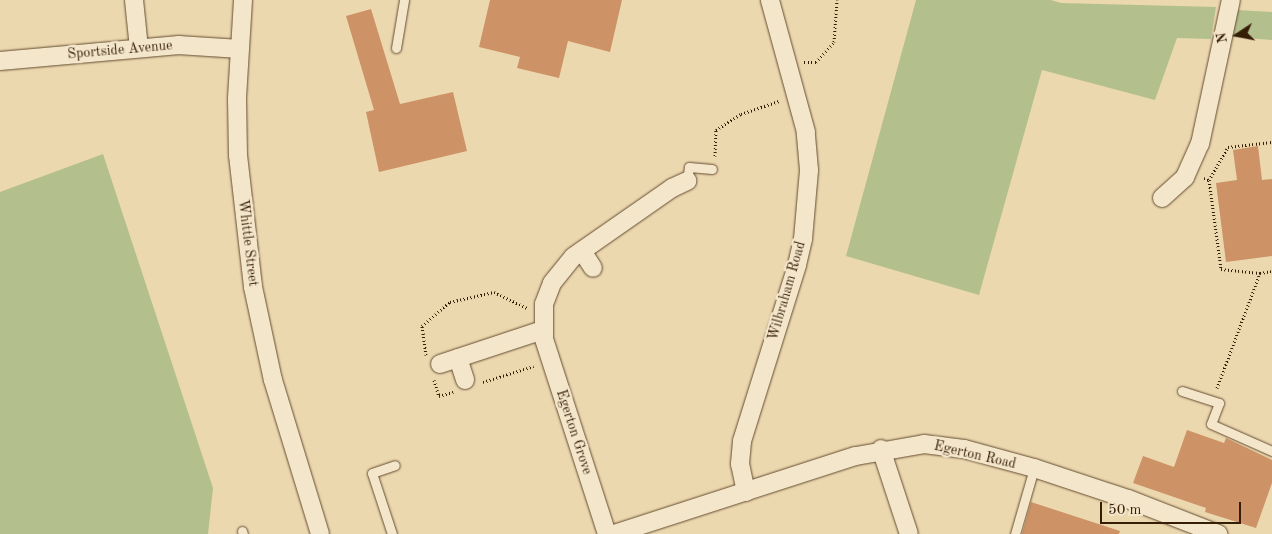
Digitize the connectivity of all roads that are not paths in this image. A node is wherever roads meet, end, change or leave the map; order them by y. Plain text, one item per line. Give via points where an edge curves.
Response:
1 (134, 0) edge
2 (243, 0) edge
3 (404, 0) edge
4 (770, 0) edge
5 (1231, 0) edge
6 (139, 48) junction
7 (396, 48) dead end
8 (239, 49) junction
9 (0, 61) edge
10 (712, 169) road end
11 (687, 181) joint
12 (1162, 198) dead end
13 (582, 251) junction
14 (593, 268) dead end
15 (543, 330) junction
16 (458, 358) junction
17 (440, 364) dead end
18 (465, 380) dead end
19 (1182, 391) dead end
20 (881, 449) junction
21 (1272, 451) edge
22 (395, 465) dead end
23 (1034, 468) junction
24 (746, 492) junction
25 (320, 534) edge
26 (392, 534) edge
27 (607, 534) edge
28 (614, 534) edge
29 (909, 534) edge
30 (1016, 534) edge
31 (1218, 534) edge

1 - 6 street
2 - 8 street, Whittle Street
3 - 7 lane
4 - 24 street, Wilbraham Road via 809,151 803,238 742,441 740,464
5 - 12 street via 1200,144 1188,171
6 - 8 street, Sportside Avenue via 200,45
6 - 9 street, Sportside Avenue
8 - 25 street, Whittle Street via 238,155 253,287 273,380
10 - 11 lane via 689,167
11 - 13 street, Egerton Grove
13 - 14 street
13 - 15 street, Egerton Grove via 561,269 552,283 544,304
15 - 16 street
15 - 27 street, Egerton Grove
16 - 17 street
16 - 18 street
19 - 21 lane via 1219,403 1212,424
20 - 23 street, Egerton Road via 924,444 947,446
20 - 24 street, Egerton Road
20 - 29 street
22 - 26 lane via 372,473
23 - 30 lane
23 - 31 street, Egerton Road via 1128,499
24 - 28 street, Egerton Road

